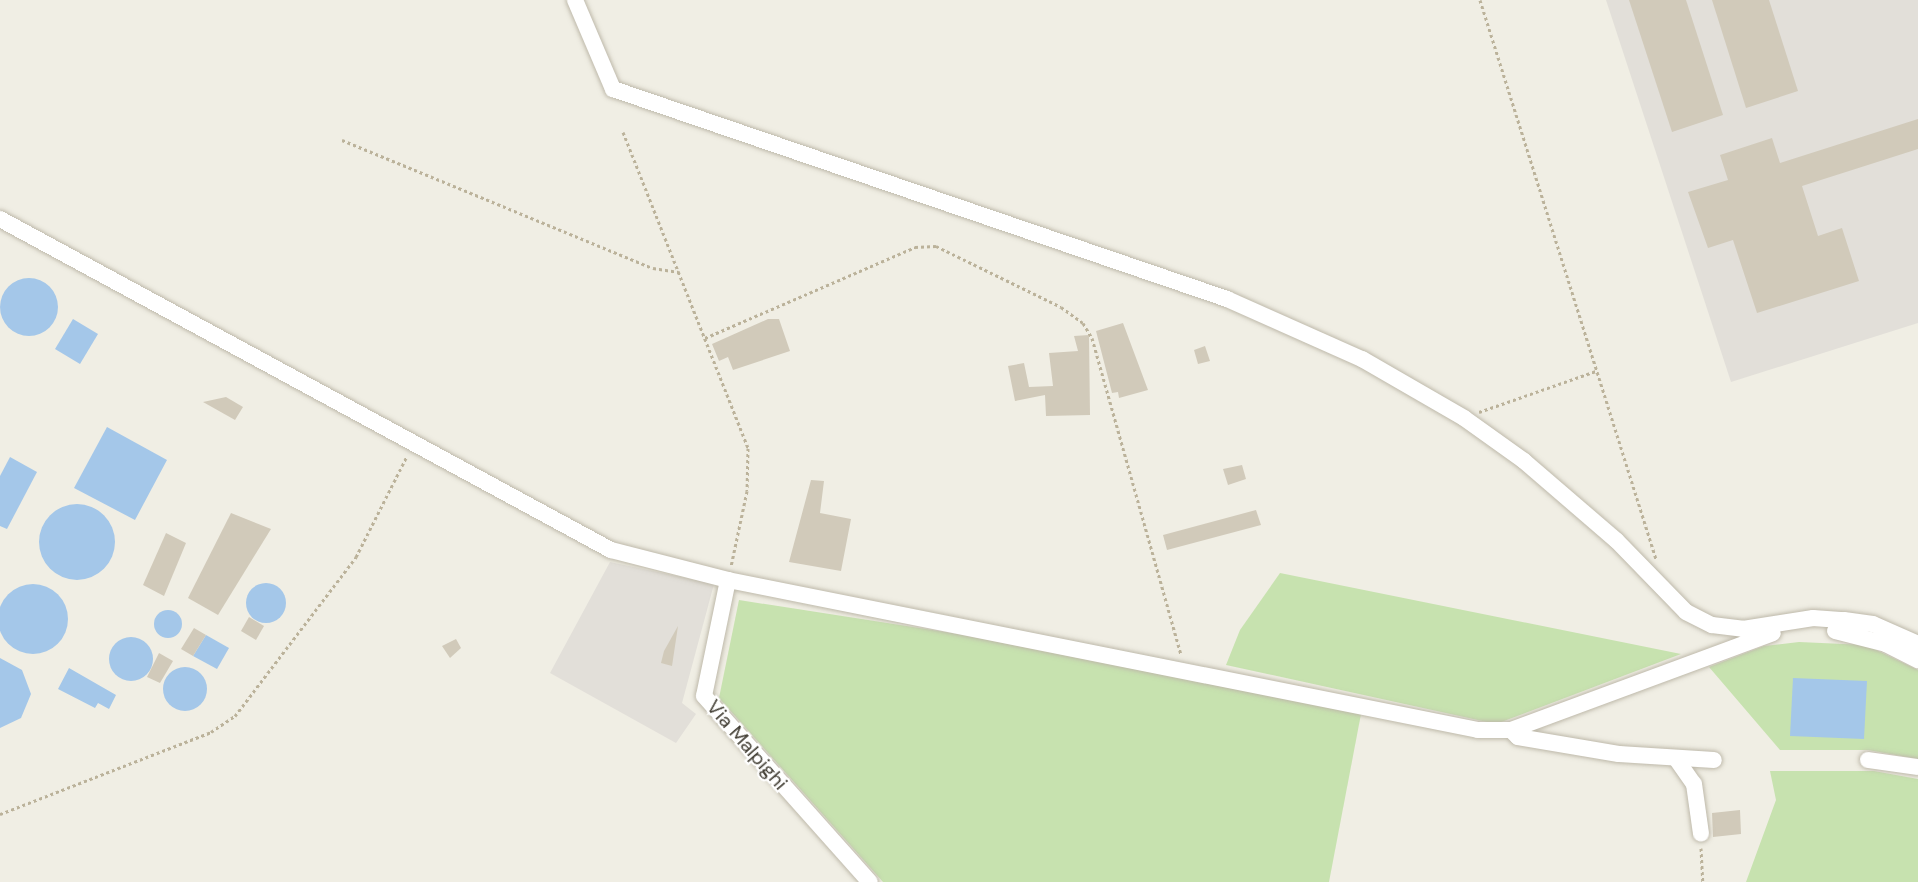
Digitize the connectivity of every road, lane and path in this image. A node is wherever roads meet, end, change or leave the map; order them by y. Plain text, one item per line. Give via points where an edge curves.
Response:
1 (575, 0) edge
2 (1480, 0) edge
3 (623, 132) dead end
4 (342, 140) dead end
5 (0, 219) edge
6 (679, 272) junction
7 (705, 338) junction
8 (1596, 371) junction
9 (1473, 424) junction
10 (411, 443) junction
11 (1664, 566) dead end
12 (728, 580) junction
13 (1918, 644) edge
14 (1918, 660) edge
15 (1184, 669) junction
16 (1511, 730) junction
17 (1677, 760) junction
18 (1714, 760) dead end
19 (1868, 760) dead end
20 (1918, 767) edge
21 (0, 814) edge
22 (1701, 834) joint
23 (870, 882) edge
24 (1703, 882) edge

1 - 9 street via 613,88 1227,299 1362,358
2 - 8 path
3 - 6 path
4 - 6 path via 653,268
5 - 10 street
6 - 7 path
7 - 12 path via 748,448 747,491
7 - 15 path via 915,247 936,246 1083,323 1092,338
8 - 9 path via 1479,412
8 - 11 path via 1653,549
9 - 13 street via 1570,499 1686,612 1712,625 1743,628 1813,618 1844,620 1873,624
10 - 12 street via 611,550
10 - 21 path via 356,557 235,716 211,732
12 - 15 street
12 - 23 street, Via Malpighi via 704,696
14 - 16 street via 1876,640 1825,629 1775,632
15 - 16 street via 1478,730
16 - 17 street via 1518,737
17 - 18 street
17 - 22 street via 1694,784
19 - 20 street
22 - 24 path

